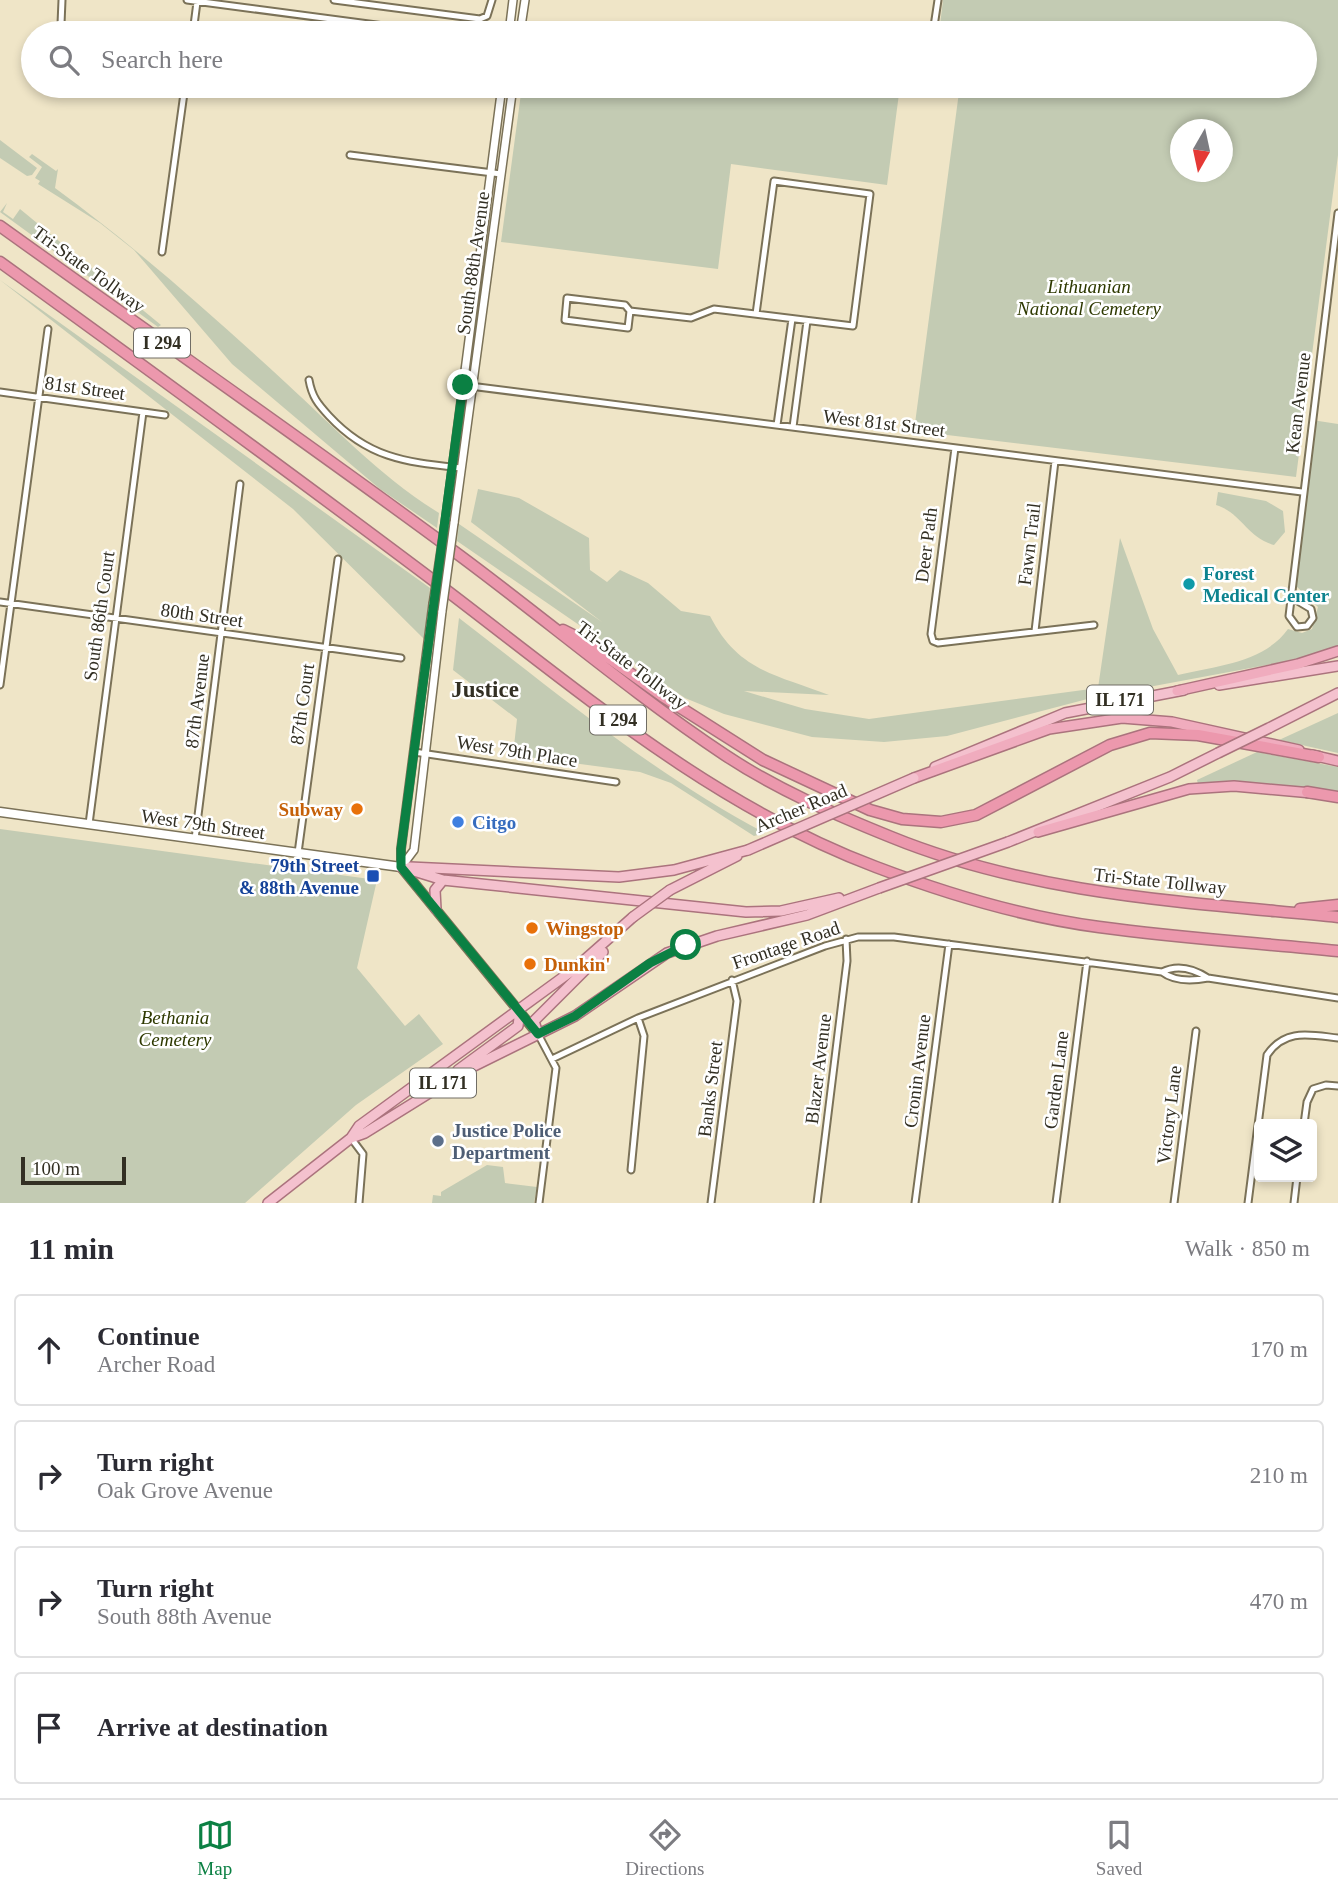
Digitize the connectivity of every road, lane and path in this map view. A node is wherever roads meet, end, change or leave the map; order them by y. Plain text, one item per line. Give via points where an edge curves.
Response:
1 (62, 0) edge
2 (187, 0) edge
3 (334, 0) edge
4 (513, 0) edge
5 (524, 0) edge
6 (938, 0) edge
7 (491, 1) edge
8 (197, 2) edge
9 (61, 21) edge
10 (195, 21) edge
11 (344, 21) edge
12 (510, 21) edge
13 (521, 21) edge
14 (935, 21) edge
15 (184, 98) edge
16 (500, 98) edge
17 (511, 98) edge
18 (350, 155) dead end
19 (491, 173) junction
20 (501, 174) junction
21 (1338, 213) edge
22 (0, 226) edge
23 (162, 252) dead end
24 (0, 262) edge
25 (630, 311) junction
26 (756, 314) junction
27 (792, 319) junction
28 (807, 321) junction
29 (48, 329) dead end
30 (309, 380) dead end
31 (463, 385) junction
32 (472, 386) junction
33 (0, 392) edge
34 (39, 397) junction
35 (143, 412) junction
36 (165, 415) dead end
37 (777, 425) junction
38 (793, 427) junction
39 (955, 448) junction
40 (1055, 461) junction
41 (452, 467) junction
42 (461, 468) junction
43 (240, 484) dead end
44 (1302, 492) junction
45 (338, 559) dead end
46 (1292, 597) junction
47 (0, 602) edge
48 (11, 604) junction
49 (114, 619) junction
50 (543, 621) junction
51 (1094, 625) dead end
52 (1035, 631) junction
53 (221, 633) junction
54 (326, 648) junction
55 (1338, 651) edge
56 (401, 659) dead end
57 (1338, 666) edge
58 (0, 685) edge
59 (1177, 691) junction
60 (1338, 692) edge
61 (414, 752) junction
62 (427, 753) junction
63 (1319, 757) junction
64 (1338, 761) edge
65 (914, 778) junction
66 (616, 782) dead end
67 (1307, 792) joint
68 (1338, 796) edge
69 (0, 812) edge
70 (89, 824) junction
71 (1038, 832) junction
72 (195, 839) junction
73 (748, 850) junction
74 (298, 853) junction
75 (401, 867) junction
76 (443, 880) junction
77 (853, 896) junction
78 (1338, 905) edge
79 (436, 909) junction
80 (1278, 911) junction
81 (1338, 917) edge
82 (616, 933) junction
83 (846, 939) junction
84 (948, 944) junction
85 (1338, 951) edge
86 (1087, 961) junction
87 (1162, 972) junction
88 (1208, 978) junction
89 (732, 981) junction
90 (1338, 998) edge
91 (520, 1010) junction
92 (638, 1018) junction
93 (1196, 1031) dead end
94 (538, 1034) junction
95 (1338, 1038) edge
96 (552, 1059) junction
97 (1338, 1086) edge
98 (435, 1088) junction
99 (1305, 1119) edge
100 (351, 1138) junction
101 (631, 1170) dead end
102 (1296, 1182) edge
103 (268, 1203) edge
104 (359, 1203) edge
105 (539, 1203) edge
106 (711, 1203) edge
107 (817, 1203) edge
108 (915, 1203) edge
109 (1056, 1203) edge
110 (1174, 1203) edge
111 (1248, 1203) edge
112 (1294, 1203) edge

1 - 9 street
2 - 8 street
3 - 7 street via 480,19 487,16
4 - 12 street
5 - 13 street
6 - 14 street
8 - 10 street
8 - 11 street
15 - 23 street
16 - 19 street, South 88th Avenue
17 - 20 street, South 88th Avenue
18 - 19 street
19 - 20 street
19 - 31 street, South 88th Avenue
20 - 32 street, South 88th Avenue
21 - 44 street, Kean Avenue
22 - 50 highway, Tri-State Tollway / I 294 via 460,556
24 - 85 highway, I 294 via 236,432 662,752 788,829 874,867 1038,916 1099,927
25 - 25 street via 625,304 567,298 565,320 628,328
25 - 26 street via 691,318 714,309
26 - 27 street
26 - 28 street via 774,181 870,194 853,326
27 - 28 street
27 - 37 street
28 - 38 street
29 - 34 street
30 - 41 street via 312,397 355,441 379,455
31 - 32 street, West 81st Street
31 - 41 street, South 88th Avenue
32 - 37 street, West 81st Street
32 - 42 street, South 88th Avenue
33 - 34 street, 81st Street
34 - 35 street, 81st Street
34 - 48 street
35 - 36 street, 81st Street
35 - 49 street, South 86th Court
37 - 38 street, West 81st Street
38 - 39 street, West 81st Street
39 - 40 street, West 81st Street
39 - 52 street, Deer Path via 933,640
40 - 44 street, West 81st Street
40 - 52 street, Fawn Trail
41 - 42 street
41 - 61 street, South 88th Avenue, bridge
42 - 62 street, South 88th Avenue, bridge
43 - 53 street, 87th Avenue
44 - 46 street, Kean Avenue
45 - 54 street, 87th Court
46 - 46 street, Kean Avenue via 1311,609 1313,618 1307,626 1297,627 1290,621
47 - 48 street, 80th Street
48 - 49 street, 80th Street
48 - 58 street
49 - 53 street, 80th Street
49 - 70 street, South 86th Court
50 - 63 highway via 585,641 763,760 870,810 902,819 941,822 976,815 1110,745 1150,733 1198,735
50 - 80 highway, Tri-State Tollway / I 294 via 727,757 800,798 891,838 1052,884
51 - 52 street
53 - 54 street, 80th Street
53 - 72 street, 87th Avenue
54 - 56 street, 80th Street
54 - 74 street, 87th Court
55 - 59 highway
57 - 59 main road, Archer Road / IL 171
59 - 65 main road, Archer Road / IL 171 via 1065,713
60 - 71 main road, bridge via 1170,777
61 - 62 street, West 79th Place
61 - 75 street, South 88th Avenue
62 - 66 street, West 79th Place
62 - 75 street, South 88th Avenue via 414,850
63 - 64 highway
63 - 65 highway via 1172,722 1122,718 1049,729
65 - 73 main road, Archer Road / IL 171, bridge
67 - 68 highway
67 - 71 highway via 1234,786 1189,789
69 - 70 main road, West 79th Street
70 - 72 main road, West 79th Street
71 - 77 main road, bridge
72 - 74 main road, West 79th Street
73 - 75 main road via 674,870 619,877
73 - 82 main road, Archer Road / IL 171, bridge via 670,890
74 - 75 main road, West 79th Street
75 - 76 main road
75 - 79 main road
76 - 77 main road via 746,912 800,908
76 - 79 main road via 435,890
77 - 94 main road, Archer Road / IL 171 via 790,920 676,949 575,1016
78 - 80 highway
79 - 91 main road
80 - 81 highway, Tri-State Tollway / I 294
82 - 91 main road, Archer Road / IL 171
82 - 94 main road via 565,993 538,1015 534,1026
83 - 84 street, Frontage Road via 872,935
83 - 89 street, Frontage Road
83 - 107 street, Blazer Avenue
84 - 86 street, Frontage Road
84 - 108 street, Cronin Avenue
86 - 87 street, Frontage Road
86 - 109 street, Garden Lane
87 - 88 street via 1182,979
87 - 88 street via 1171,967 1196,970
88 - 90 street
89 - 92 street, Frontage Road
89 - 106 street, Banks Street via 737,1001
91 - 94 main road
91 - 98 main road via 518,1026
91 - 100 main road, Archer Road / IL 171 via 359,1126
92 - 96 street, Frontage Road
92 - 101 street via 644,1037
93 - 110 street, Victory Lane
94 - 96 street
94 - 98 main road, Archer Road / IL 171
95 - 111 street via 1296,1033 1280,1039 1267,1055
96 - 105 street via 555,1082
97 - 99 street via 1313,1089
98 - 100 main road, Archer Road / IL 171
100 - 103 main road, Archer Road / IL 171
100 - 104 street via 363,1154
102 - 112 street

